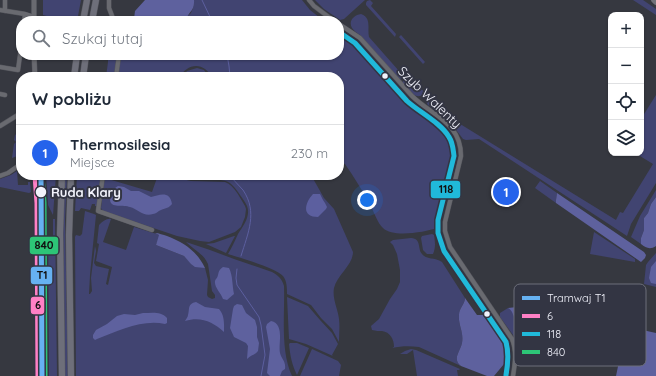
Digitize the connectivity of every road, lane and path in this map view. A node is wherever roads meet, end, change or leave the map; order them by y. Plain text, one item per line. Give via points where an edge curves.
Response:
1 (4, 0) edge
2 (34, 0) edge
3 (87, 0) edge
4 (96, 0) edge
5 (108, 0) edge
6 (309, 0) edge
7 (2, 11) edge
8 (25, 14) joint
9 (29, 16) edge
10 (34, 16) edge
11 (84, 16) edge
12 (93, 16) edge
13 (112, 16) edge
14 (327, 16) edge
15 (344, 27) edge
16 (19, 60) edge
17 (34, 60) edge
18 (76, 60) edge
19 (85, 60) edge
20 (118, 60) edge
21 (0, 67) edge
22 (35, 72) edge
23 (75, 72) edge
24 (84, 72) edge
25 (117, 72) edge
26 (16, 116) edge
27 (0, 126) edge
28 (16, 167) edge
29 (0, 176) edge
30 (35, 180) edge
31 (62, 180) edge
32 (71, 180) edge
33 (74, 180) edge
34 (102, 180) edge
35 (69, 207) junction
36 (152, 230) dead end
37 (514, 348) edge
38 (514, 366) edge
39 (38, 376) edge
40 (62, 376) edge
41 (71, 376) edge
42 (513, 376) edge

1 - 7 street
2 - 10 street
3 - 11 main road
4 - 12 main road
5 - 13 street
6 - 14 street
7 - 8 street
8 - 9 street
15 - 37 street, Szyb Walenty via 360,38 412,96 444,120 458,138 461,156 445,231 450,247 512,339
16 - 21 street via 18,70
17 - 22 street
18 - 23 main road
19 - 24 main road
20 - 25 street
26 - 27 street
28 - 29 street
30 - 39 street
31 - 40 main road
32 - 35 main road
33 - 35 main road
34 - 36 street via 98,211
35 - 41 main road
38 - 42 street, Szyb Walenty

